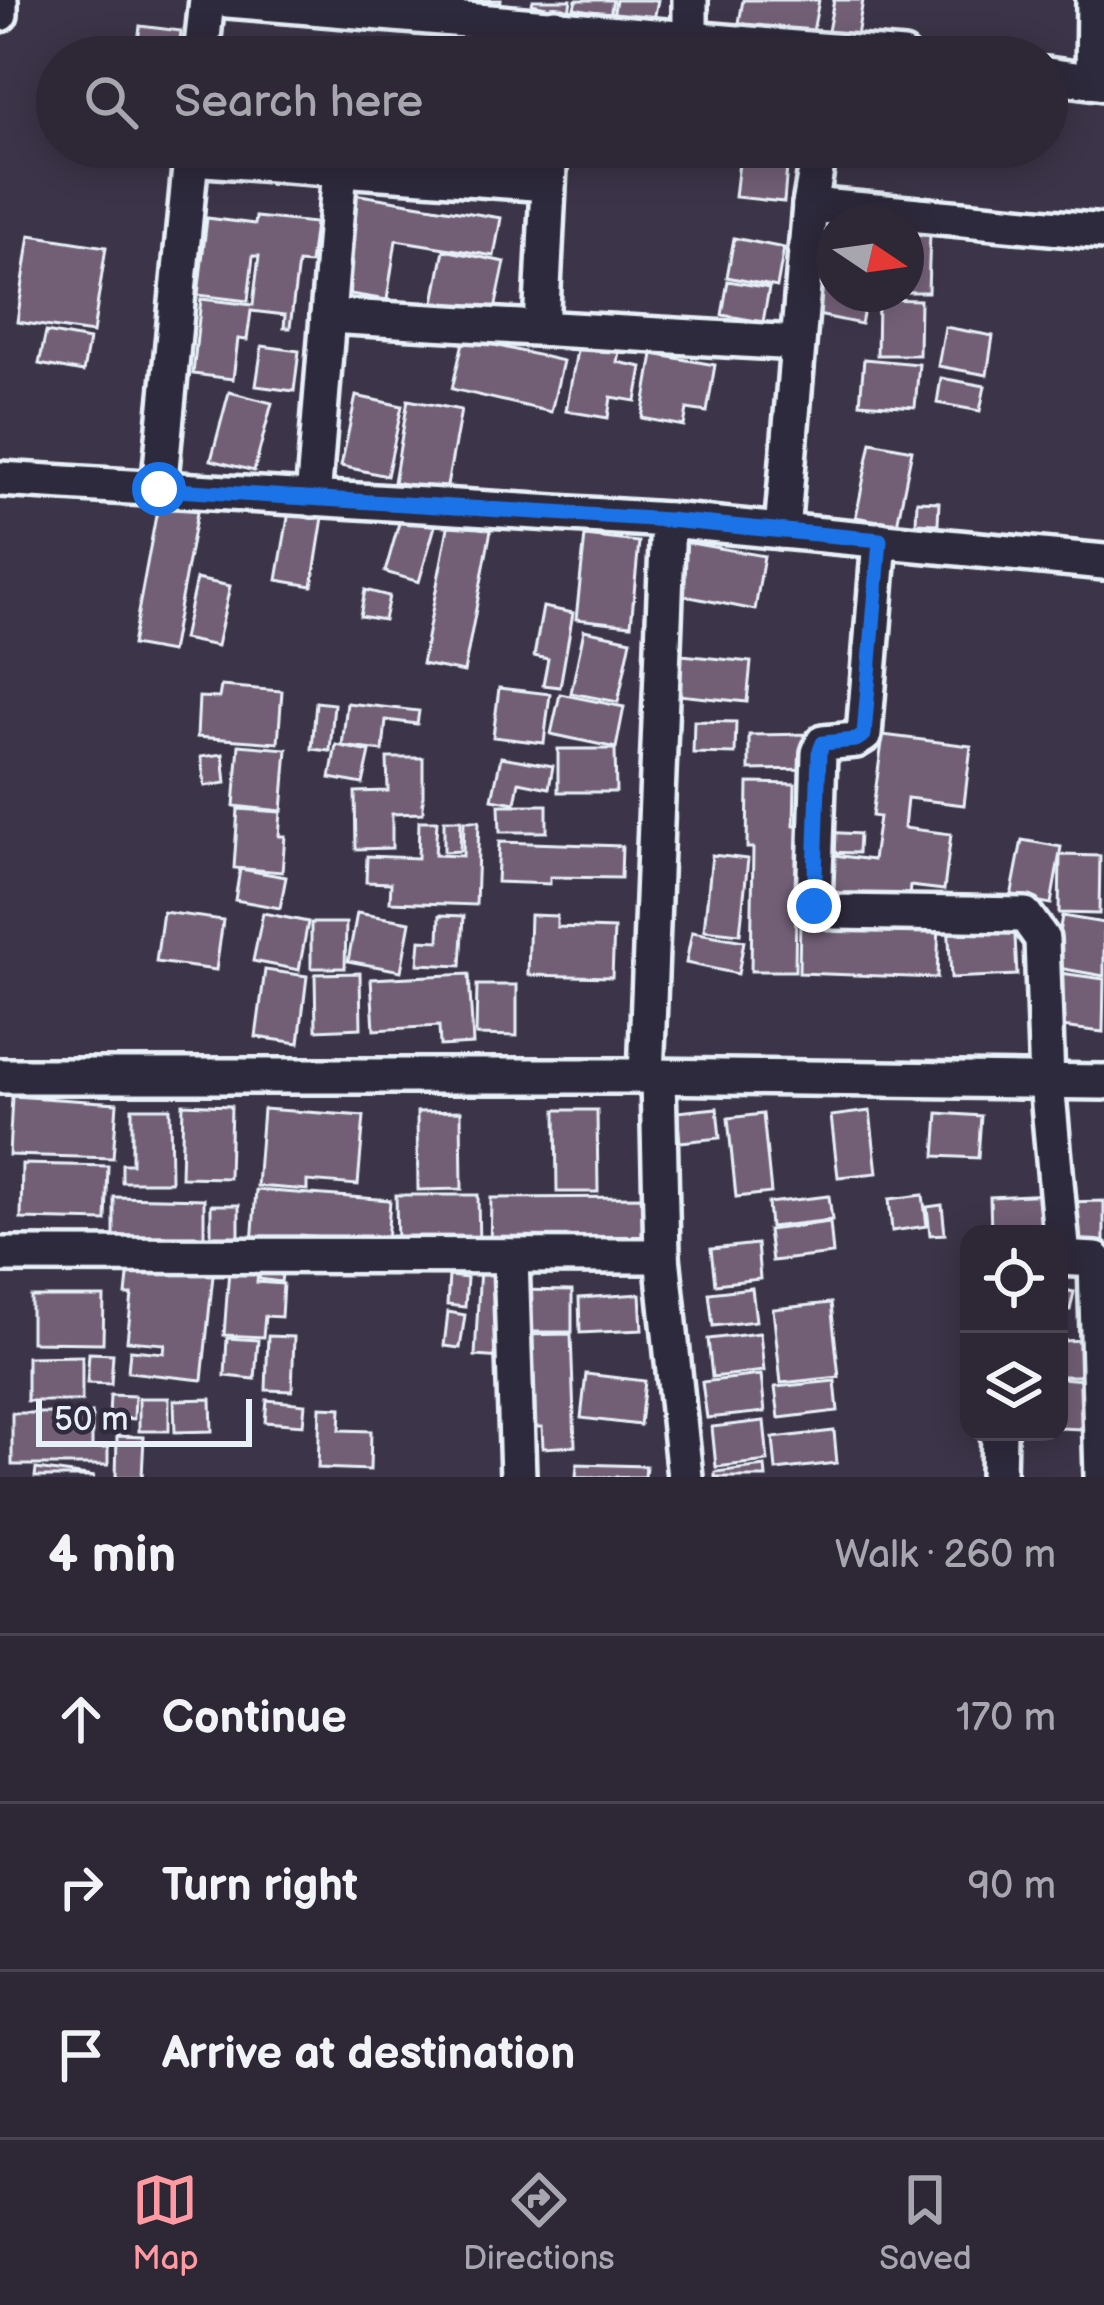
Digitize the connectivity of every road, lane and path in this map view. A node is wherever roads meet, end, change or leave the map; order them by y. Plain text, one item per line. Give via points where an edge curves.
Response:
1 (0, 0) edge
2 (206, 0) edge
3 (228, 0) edge
4 (691, 0) edge
5 (1094, 0) edge
6 (0, 14) edge
7 (203, 36) edge
8 (508, 36) edge
9 (690, 36) edge
10 (1068, 78) edge
11 (1098, 82) edge
12 (190, 168) edge
13 (331, 168) edge
14 (549, 168) edge
15 (816, 168) edge
16 (340, 169) junction
17 (548, 184) junction
18 (810, 205) junction
19 (1104, 232) edge
20 (328, 316) junction
21 (541, 328) junction
22 (797, 343) junction
23 (0, 479) edge
24 (159, 489) junction
25 (314, 499) junction
26 (668, 520) junction
27 (782, 531) junction
28 (880, 540) junction
29 (1104, 562) edge
30 (0, 1076) edge
31 (652, 1077) junction
32 (1104, 1082) edge
33 (1047, 1083) junction
34 (0, 1255) edge
35 (662, 1256) junction
36 (511, 1257) junction
37 (1081, 1259) edge
38 (999, 1441) edge
39 (518, 1477) edge
40 (685, 1477) edge
41 (998, 1477) edge
42 (1102, 1477) edge

1 - 6 street
2 - 7 street
3 - 8 street
4 - 9 street
5 - 11 street
10 - 11 street
12 - 24 street
13 - 16 street
14 - 17 street
15 - 18 street
16 - 17 street
16 - 20 street
17 - 21 street
18 - 19 street
18 - 22 street
20 - 21 street
20 - 25 street
21 - 22 street
22 - 27 street
23 - 24 street
24 - 25 street
25 - 26 street
26 - 27 street
26 - 31 street
27 - 28 street
28 - 29 street
28 - 33 street via 864,735 823,743 819,753 814,906 1025,915 1042,939
30 - 31 street
31 - 33 street
31 - 35 street
32 - 33 street
33 - 37 street
34 - 36 street
35 - 36 street
35 - 40 street
36 - 39 street
37 - 42 street
38 - 41 street

